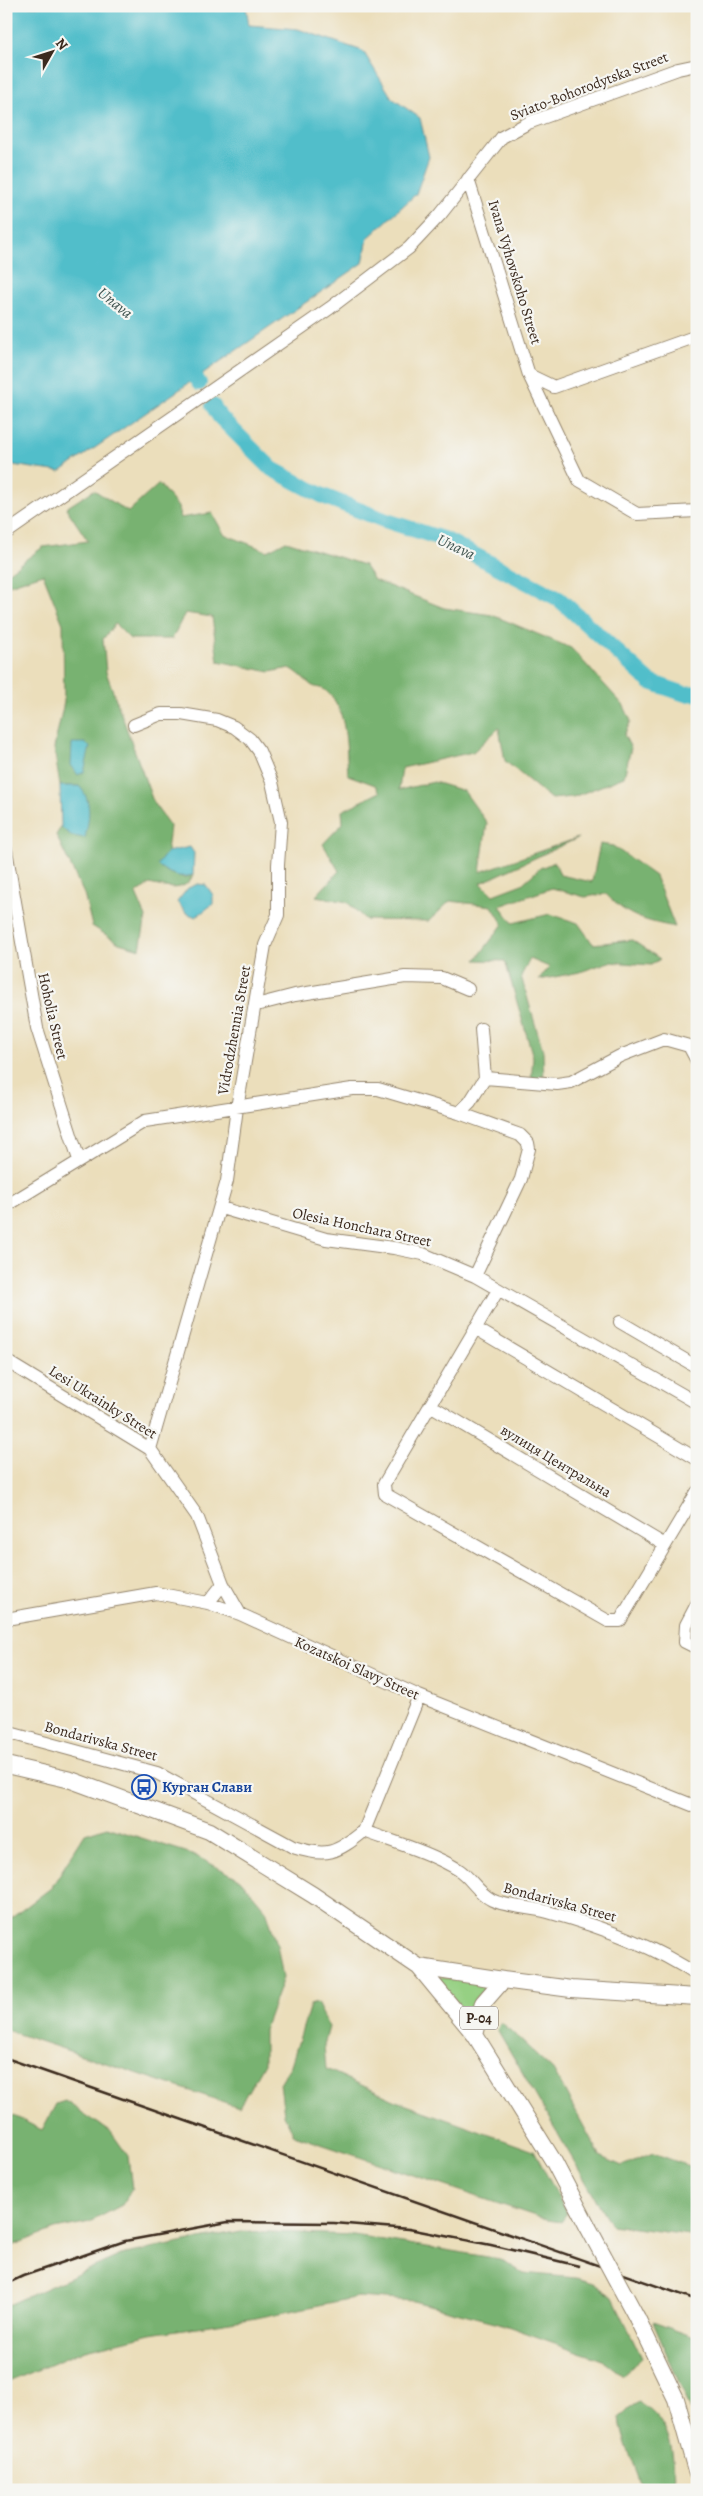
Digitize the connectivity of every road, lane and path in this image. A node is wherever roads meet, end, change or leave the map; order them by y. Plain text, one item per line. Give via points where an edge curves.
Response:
1 (697, 64) edge
2 (468, 178) junction
3 (697, 336) edge
4 (530, 375) junction
5 (697, 511) edge
6 (12, 529) edge
7 (134, 725) dead end
8 (6, 850) edge
9 (8, 876) edge
10 (468, 989) dead end
11 (256, 1005) junction
12 (481, 1029) dead end
13 (697, 1061) edge
14 (485, 1078) junction
15 (237, 1108) junction
16 (459, 1113) junction
17 (79, 1160) junction
18 (6, 1206) edge
19 (221, 1208) junction
20 (476, 1276) junction
21 (495, 1288) junction
22 (620, 1322) dead end
23 (475, 1328) junction
24 (6, 1361) edge
25 (697, 1367) edge
26 (697, 1403) edge
27 (430, 1406) junction
28 (150, 1449) junction
29 (697, 1459) edge
30 (697, 1492) edge
31 (665, 1545) junction
32 (223, 1584) junction
33 (208, 1603) junction
34 (697, 1604) edge
35 (240, 1614) junction
36 (6, 1619) edge
37 (697, 1648) edge
38 (419, 1696) junction
39 (6, 1732) edge
40 (6, 1765) edge
41 (697, 1807) edge
42 (364, 1831) junction
43 (419, 1967) junction
44 (697, 1975) edge
45 (503, 1980) junction
46 (697, 1997) edge
47 (475, 2035) junction
48 (697, 2474) edge

1 - 2 street, Sviato-Bohorodytska Street via 528,123 502,137
2 - 4 street, Ivana Vyhovskoho Street
2 - 6 street, Sviato-Bohorodytska Street via 409,248 374,275
3 - 4 street via 554,387
4 - 5 street, Ivana Vyhovskoho Street via 579,480 637,514
7 - 11 street, Vidrodzhennia Street via 161,714 217,720 250,739 266,764 281,822 279,892 278,915 265,945
8 - 9 street, Hoholia Street
9 - 17 street, Hoholia Street via 36,1028
10 - 11 street via 442,978 404,976
11 - 15 street, Vidrodzhennia Street
12 - 14 street
13 - 14 street via 689,1046 664,1039 620,1056 571,1082 556,1084
14 - 16 street
15 - 16 street via 352,1089 378,1088
15 - 17 street via 145,1121
15 - 19 street, Vidrodzhennia Street via 233,1153
16 - 20 street via 520,1135 530,1149 521,1179
17 - 18 street
19 - 20 street, Olesia Honchara Street via 326,1239 423,1254
19 - 28 street, Vidrodzhennia Street
20 - 21 street, Olesia Honchara Street
21 - 23 street
21 - 26 street, Olesia Honchara Street
22 - 25 street
23 - 27 street
23 - 29 street
24 - 28 street, Lesi Ukrainky Street
27 - 31 street, вулиця Центральна
27 - 31 street via 384,1484 385,1494 608,1621 620,1622
28 - 32 street, Lesi Ukrainky Street via 197,1516
30 - 31 street
32 - 33 street
32 - 35 street, Lesi Ukrainky Street
33 - 35 street, Kozatskoi Slavy Street
33 - 36 street, Kozatskoi Slavy Street via 156,1594
34 - 37 street via 686,1624 685,1642
35 - 38 street, Kozatskoi Slavy Street
38 - 41 street, Kozatskoi Slavy Street
38 - 42 street
39 - 42 street, Bondarivska Street via 157,1773 293,1847 314,1854 342,1850
40 - 43 main road via 71,1780 209,1831 313,1895
42 - 44 street, Bondarivska Street via 460,1871 477,1890 492,1900 526,1906 612,1932
43 - 45 main road
43 - 47 main road
45 - 46 main road via 571,1989
45 - 47 main road, Р-04 via 482,2003
47 - 48 main road, Р-04, bridge via 554,2162 637,2318 676,2399

